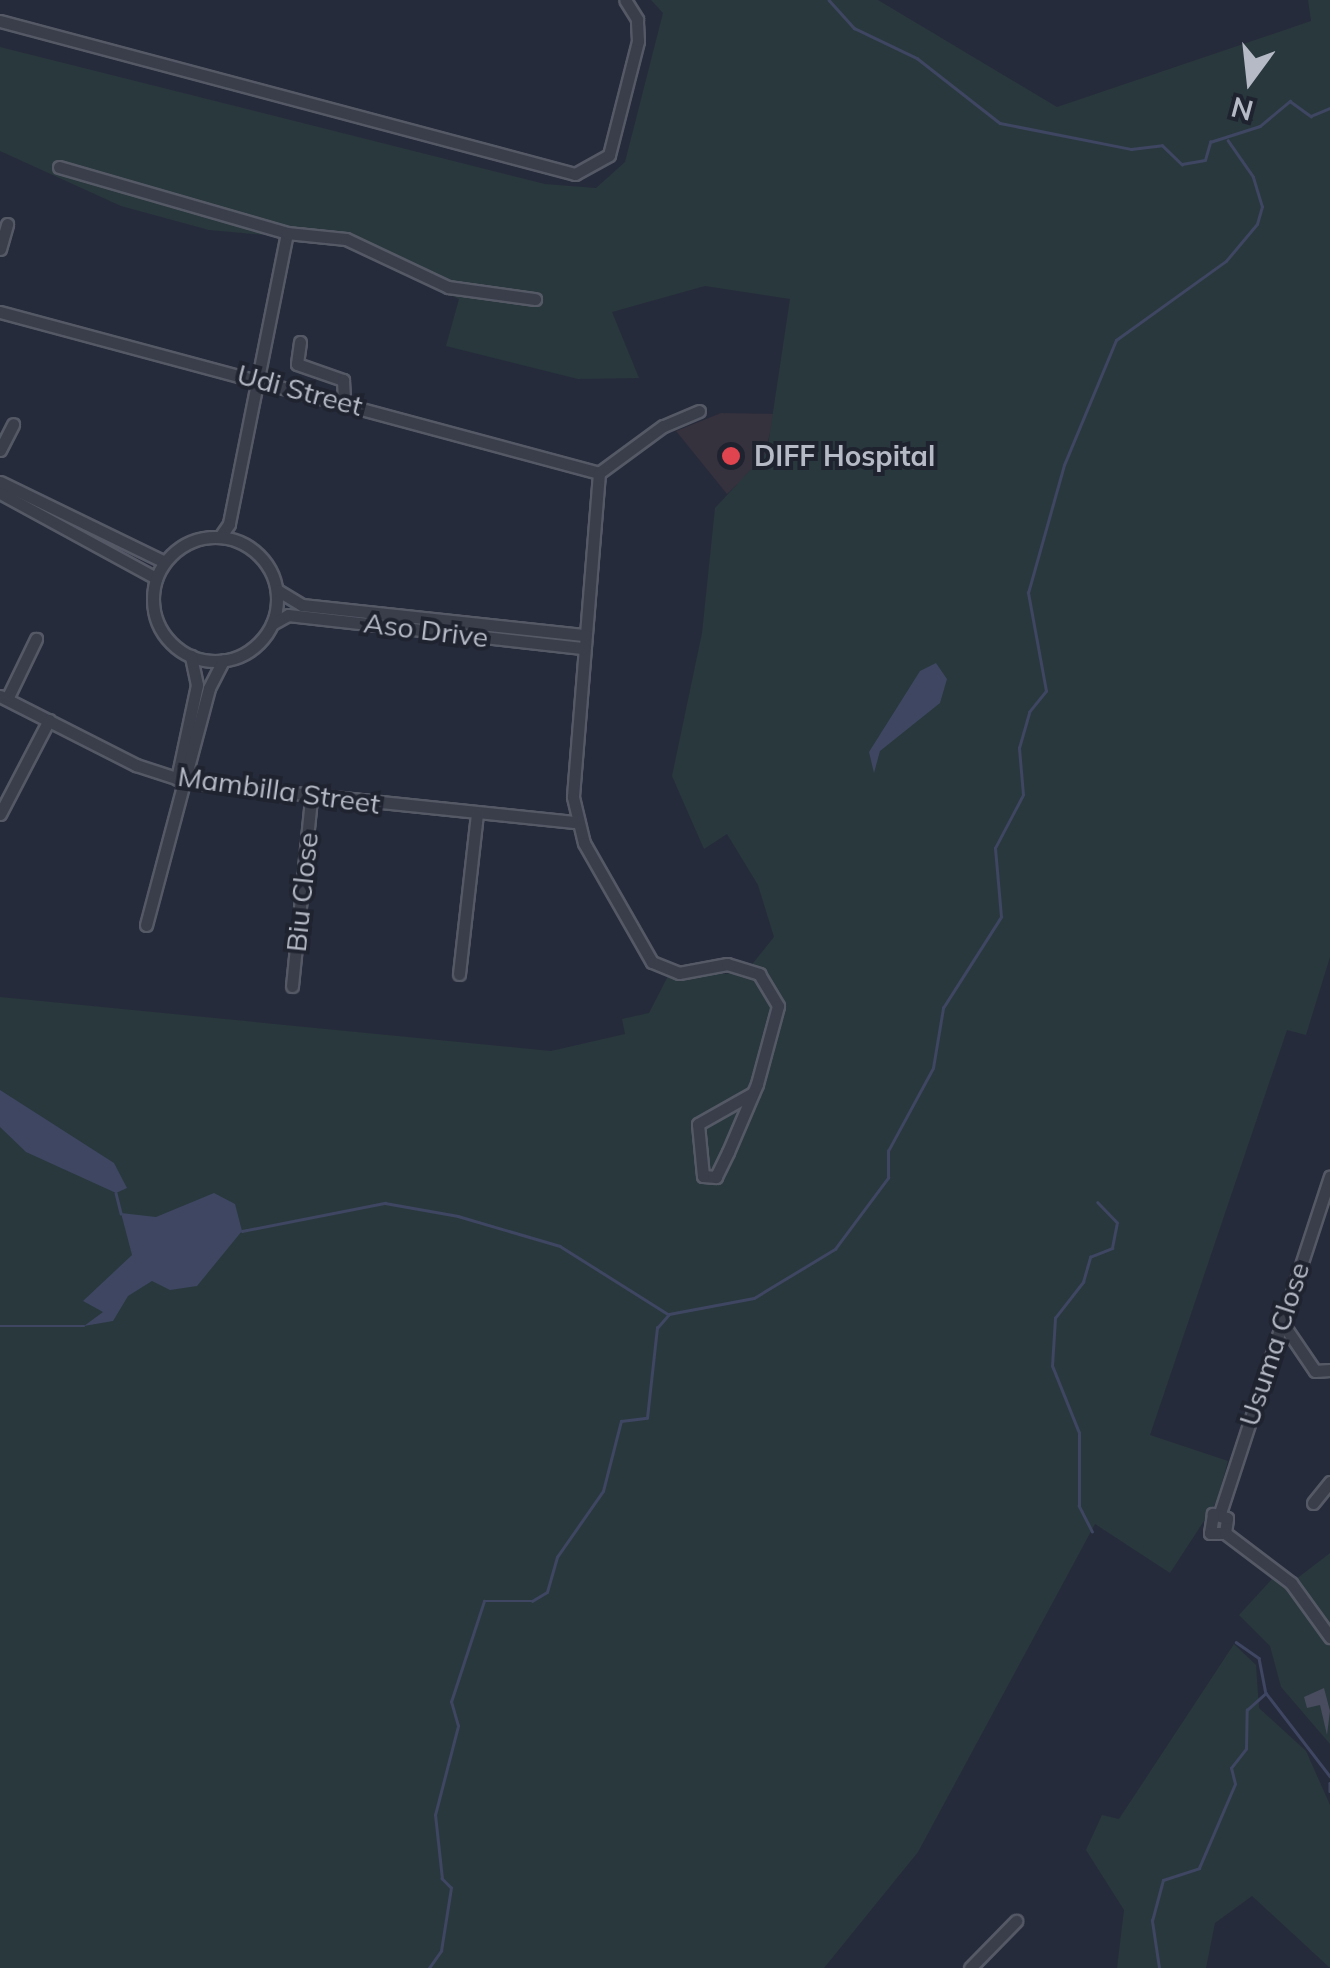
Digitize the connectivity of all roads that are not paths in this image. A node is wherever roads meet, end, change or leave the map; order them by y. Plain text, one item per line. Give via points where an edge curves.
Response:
1 (625, 0) edge
2 (0, 21) edge
3 (59, 167) dead end
4 (7, 224) dead end
5 (286, 233) junction
6 (0, 248) edge
7 (535, 299) dead end
8 (0, 312) edge
9 (300, 342) dead end
10 (253, 378) junction
11 (344, 402) junction
12 (699, 411) dead end
13 (13, 424) dead end
14 (0, 450) edge
15 (599, 473) junction
16 (0, 482) edge
17 (0, 493) edge
18 (220, 537) junction
19 (165, 562) junction
20 (156, 578) junction
21 (277, 590) junction
22 (272, 624) junction
23 (36, 639) dead end
24 (584, 642) junction
25 (191, 656) junction
26 (223, 660) junction
27 (4, 697) edge
28 (49, 720) junction
29 (182, 780) junction
30 (311, 798) junction
31 (0, 814) edge
32 (477, 814) junction
33 (576, 822) junction
34 (146, 925) dead end
35 (459, 974) dead end
36 (292, 986) dead end
37 (753, 1093) junction
38 (1330, 1176) edge
39 (1281, 1321) junction
40 (1330, 1370) edge
41 (1330, 1482) edge
42 (1313, 1504) dead end
43 (1220, 1513) junction
44 (1225, 1533) junction
45 (1330, 1637) edge
46 (1016, 1920) dead end
47 (970, 1968) edge

1 - 2 street via 639,29 610,155 575,174
3 - 5 street
4 - 6 street
5 - 7 street via 346,239 448,288
5 - 10 street
8 - 10 street, Udi Street
9 - 11 street via 297,364 343,380
10 - 11 street, Udi Street
10 - 18 street via 229,524
11 - 15 street, Udi Street
12 - 15 street via 663,426
13 - 14 street
15 - 24 street
16 - 19 street
17 - 20 street
18 - 19 street via 190,542
18 - 21 street via 260,556
19 - 20 street
20 - 25 street via 160,627
21 - 22 street
21 - 24 street, Aso Drive via 302,604
22 - 24 street, Aso Drive via 288,615
22 - 26 street via 257,645
23 - 27 street
24 - 33 street
25 - 26 street
25 - 29 street via 197,685
26 - 29 street
27 - 28 street, Mambilla Street
28 - 29 street, Mambilla Street
28 - 31 street
29 - 30 street, Mambilla Street
29 - 34 street
30 - 32 street, Mambilla Street
30 - 36 street, Biu Close
32 - 33 street, Mambilla Street
32 - 35 street
33 - 37 street via 652,962 678,973 727,964 759,974 778,1006
37 - 37 street via 718,1174 703,1176 698,1124
38 - 39 street, Usuma Close
39 - 40 street via 1315,1371
39 - 43 street, Usuma Close
41 - 42 street
43 - 44 street
43 - 44 street via 1206,1527
44 - 45 street via 1290,1583
46 - 47 street

